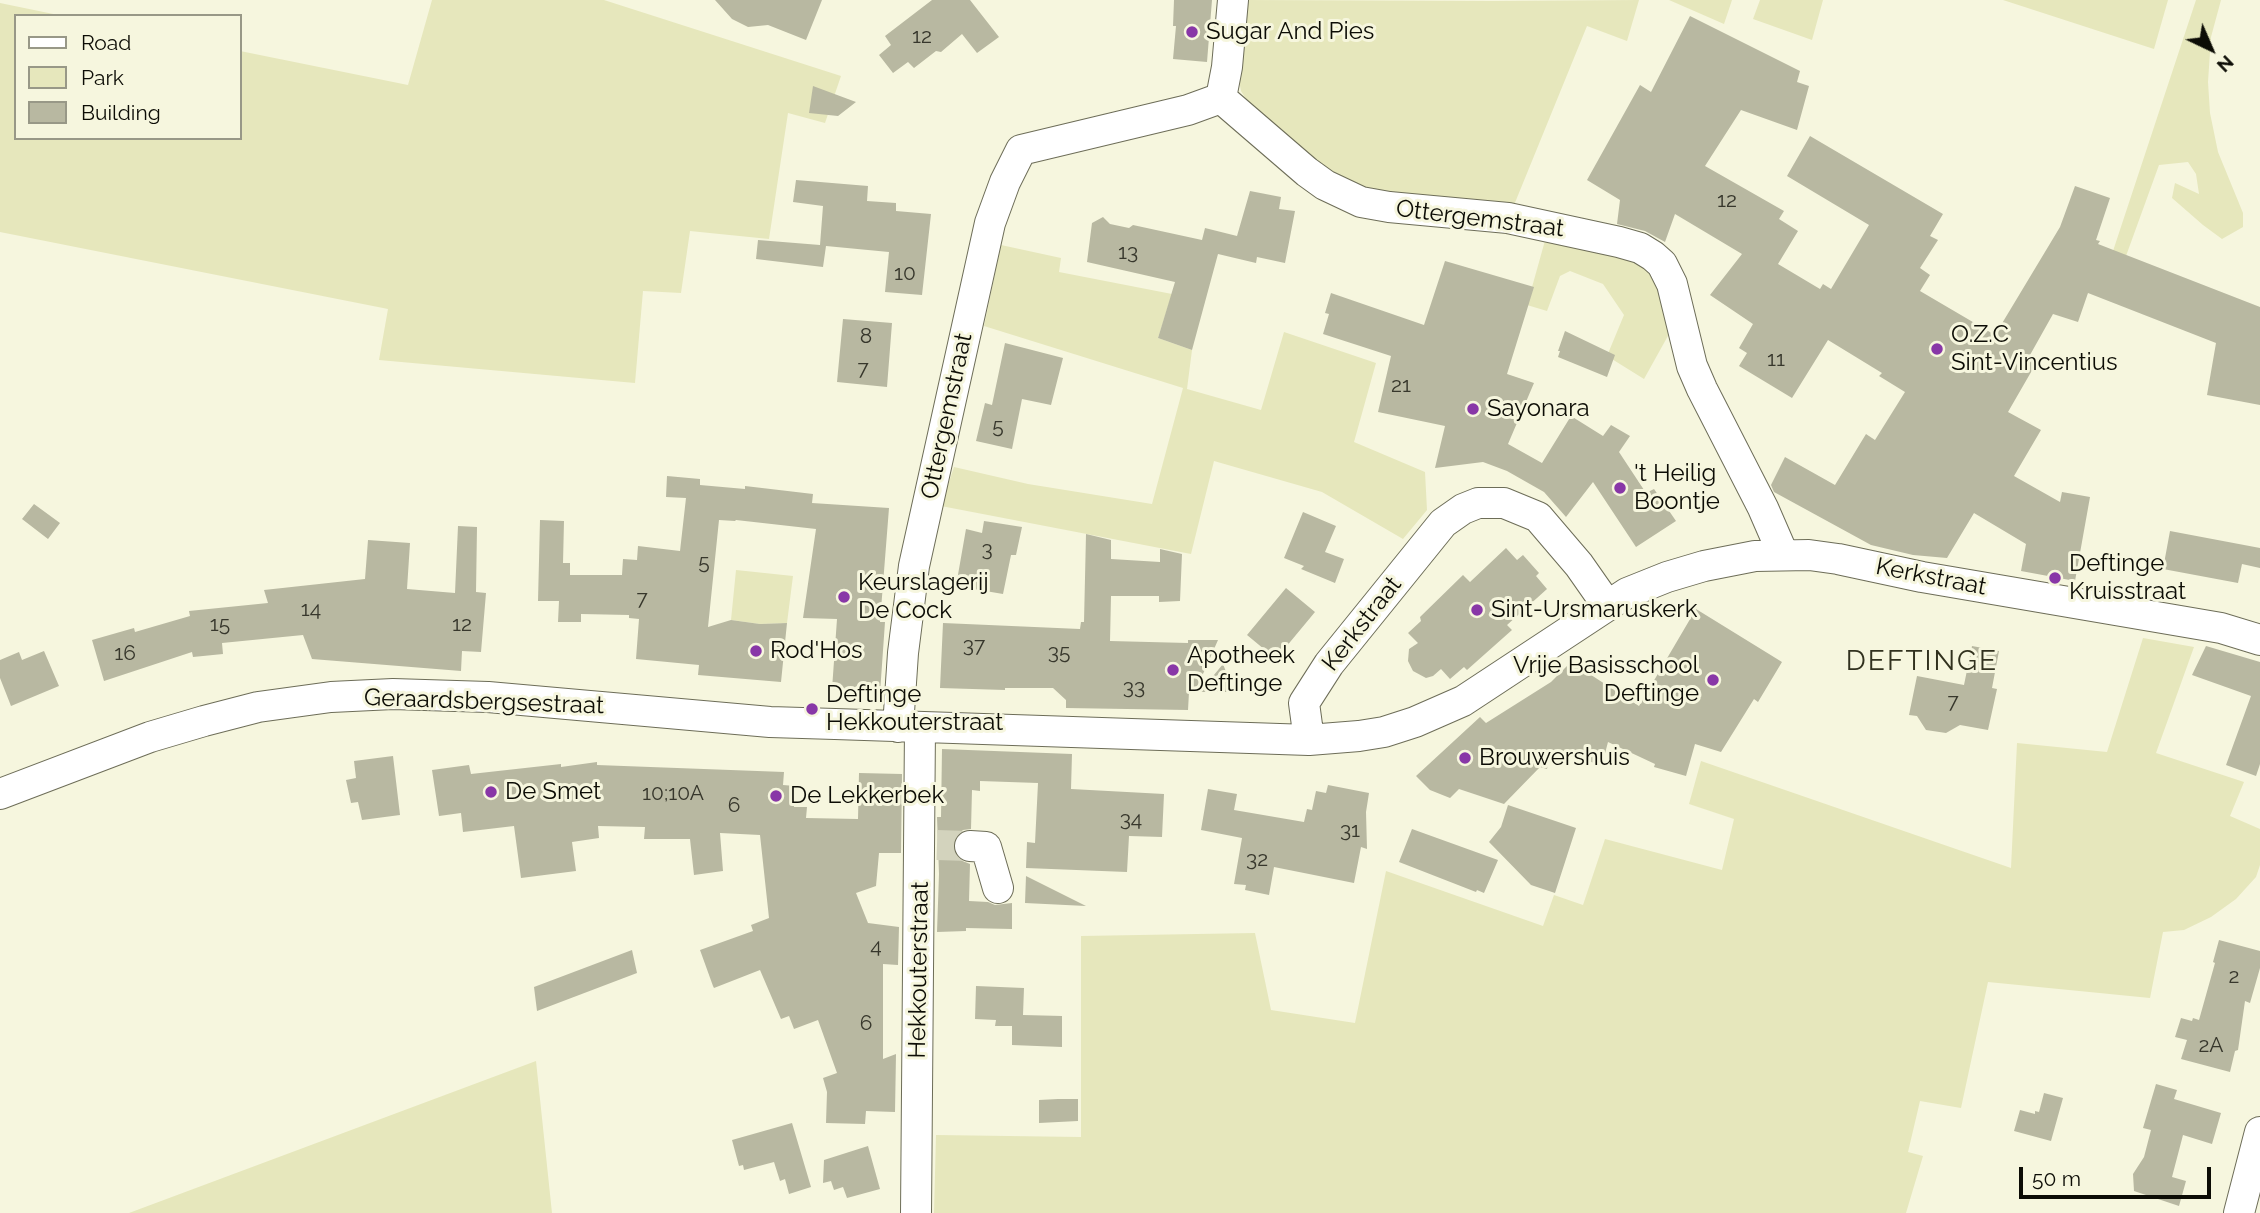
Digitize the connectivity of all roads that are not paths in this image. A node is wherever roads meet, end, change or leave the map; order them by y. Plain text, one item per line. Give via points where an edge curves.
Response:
1 (1233, 0) edge
2 (1221, 98) junction
3 (1783, 554) junction
4 (1607, 605) junction
5 (2260, 640) edge
6 (909, 727) junction
7 (1309, 740) junction
8 (0, 794) edge
9 (970, 846) tunnel mouth
10 (998, 888) dead end
11 (2260, 1132) edge
12 (916, 1213) edge
13 (2239, 1213) edge

1 - 2 street
2 - 3 street, Ottergemstraat via 1307,172 1361,202 1508,218 1619,242 1653,256 1672,284 1702,389
2 - 6 street, Ottergemstraat via 1021,150 1005,182 990,223 914,566 902,653
3 - 4 street, Kerkstraat via 1691,570 1648,584
3 - 5 street, Kerkstraat via 1838,559 2221,628
4 - 7 street, Kerkstraat via 1489,686 1446,709 1384,732
4 - 7 street, Kerkstraat via 1538,517 1504,503 1478,503 1463,509 1443,523 1329,664 1304,704
6 - 7 street, Kerkstraat
6 - 8 street, Geraardsbergsestraat via 770,722 488,697 331,697 258,707 193,724
6 - 12 street, Hekkouterstraat via 929,845
9 - 10 street via 986,847
11 - 13 street

